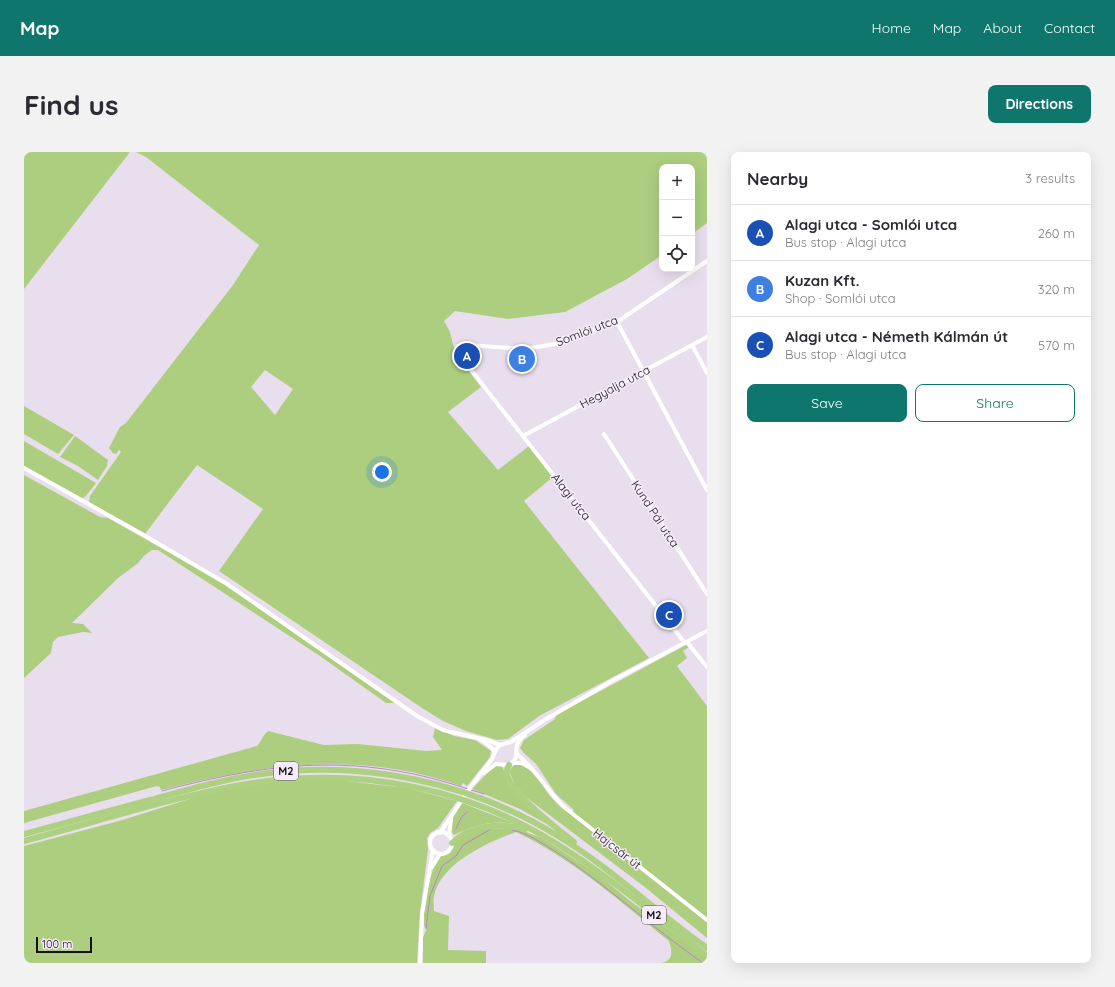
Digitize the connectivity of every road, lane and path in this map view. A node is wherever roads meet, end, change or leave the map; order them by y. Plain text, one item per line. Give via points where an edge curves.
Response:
1 (707, 261) edge
2 (617, 322) junction
3 (707, 337) edge
4 (692, 345) junction
5 (457, 352) joint
6 (644, 371) junction
7 (707, 373) edge
8 (604, 434) dead end
9 (522, 436) junction
10 (24, 468) edge
11 (707, 490) edge
12 (707, 594) edge
13 (707, 631) edge
14 (686, 643) junction
15 (707, 667) edge
16 (531, 728) junction
17 (476, 737) junction
18 (507, 744) junction
19 (500, 745) junction
20 (516, 752) junction
21 (495, 754) junction
22 (500, 764) junction
23 (511, 764) junction
24 (534, 770) junction
25 (479, 777) junction
26 (453, 814) junction
27 (537, 832) junction
28 (440, 833) junction
29 (24, 834) edge
30 (449, 836) junction
31 (24, 841) edge
32 (452, 843) junction
33 (432, 850) junction
34 (440, 854) junction
35 (589, 856) junction
36 (429, 875) junction
37 (707, 920) edge
38 (707, 948) edge
39 (707, 956) edge
40 (420, 963) edge

1 - 2 street, Somlói utca
2 - 5 street, Somlói utca via 538,348 500,348 467,344 457,346
2 - 6 street
3 - 4 street, Hegyalja utca
4 - 6 street, Hegyalja utca
4 - 7 street
5 - 9 street, Alagi utca
6 - 9 street, Hegyalja utca
6 - 11 street
8 - 12 street, Kund Pál utca
9 - 14 street, Alagi utca
10 - 17 street via 228,584 418,716 443,730
13 - 14 street
14 - 15 street, Alagi utca
14 - 16 street via 610,682
16 - 18 street
16 - 20 street via 518,742
17 - 19 street
17 - 21 street via 486,743
18 - 19 street
18 - 20 street
19 - 21 street
20 - 23 street
20 - 24 street, Hajcsár út
21 - 22 street
21 - 25 street
22 - 23 street
22 - 25 street
23 - 24 street via 522,764
23 - 35 highway via 506,773 517,793
24 - 37 street, Hajcsár út via 564,807
25 - 26 street
26 - 28 street
26 - 30 street
27 - 31 highway, M2 via 486,808 427,790 378,781 322,777 275,780 215,790
27 - 32 highway via 513,826 493,825 465,834
27 - 39 highway, M2 via 601,874
28 - 30 street
28 - 33 street via 431,839
29 - 35 highway, M2 via 213,783 275,772 330,770 406,778 470,794 531,821
30 - 32 street
32 - 34 street via 450,850
33 - 34 street
33 - 36 street
34 - 36 street
35 - 38 highway, M2
36 - 40 street via 422,914

